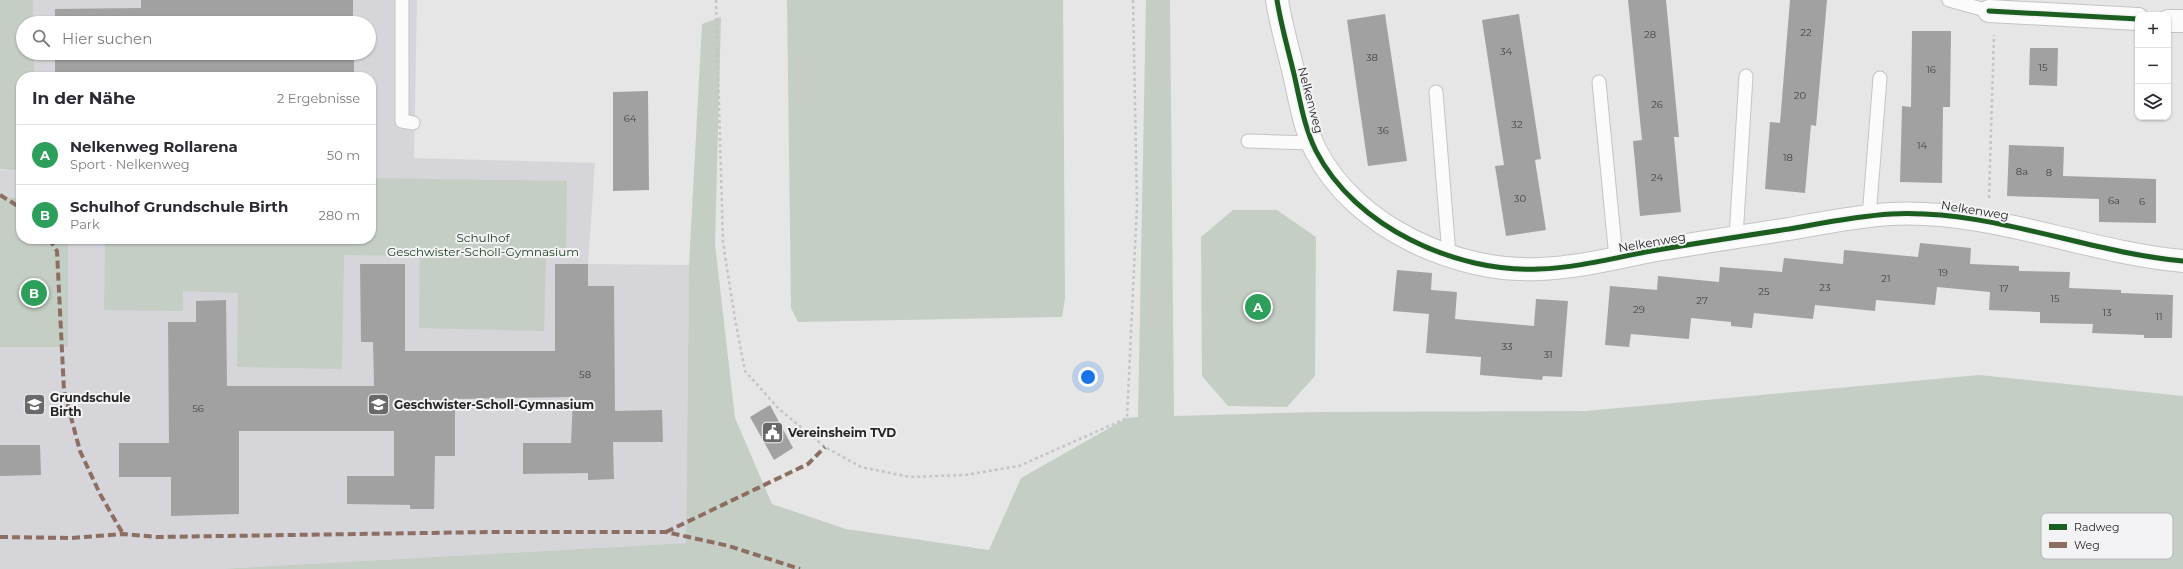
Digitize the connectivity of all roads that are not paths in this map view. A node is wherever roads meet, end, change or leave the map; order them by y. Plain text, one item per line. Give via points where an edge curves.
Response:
1 (402, 0) edge
2 (1277, 0) edge
3 (1949, 0) edge
4 (2097, 8) edge
5 (1992, 12) joint
6 (2135, 18) edge
7 (2171, 21) edge
8 (2183, 22) edge
9 (1746, 76) dead end
10 (1880, 78) dead end
11 (1599, 82) dead end
12 (1436, 92) dead end
13 (413, 123) dead end
14 (1248, 141) dead end
15 (1313, 143) junction
16 (1869, 217) junction
17 (1736, 238) junction
18 (1449, 255) junction
19 (1616, 258) junction
20 (2183, 261) edge

1 - 13 lane via 408,58 402,121
2 - 15 street, Nelkenweg via 1306,126
3 - 5 lane
4 - 5 street
4 - 6 street
7 - 8 street
9 - 17 lane
10 - 16 lane
11 - 19 lane
12 - 18 lane
14 - 15 lane
15 - 18 street, Nelkenweg via 1331,174 1347,195 1366,213 1396,231
16 - 17 street, Nelkenweg
16 - 20 street, Nelkenweg via 1890,214 1942,214 1989,220 2125,252
17 - 19 street, Nelkenweg
18 - 19 street, Nelkenweg via 1496,267 1538,270

